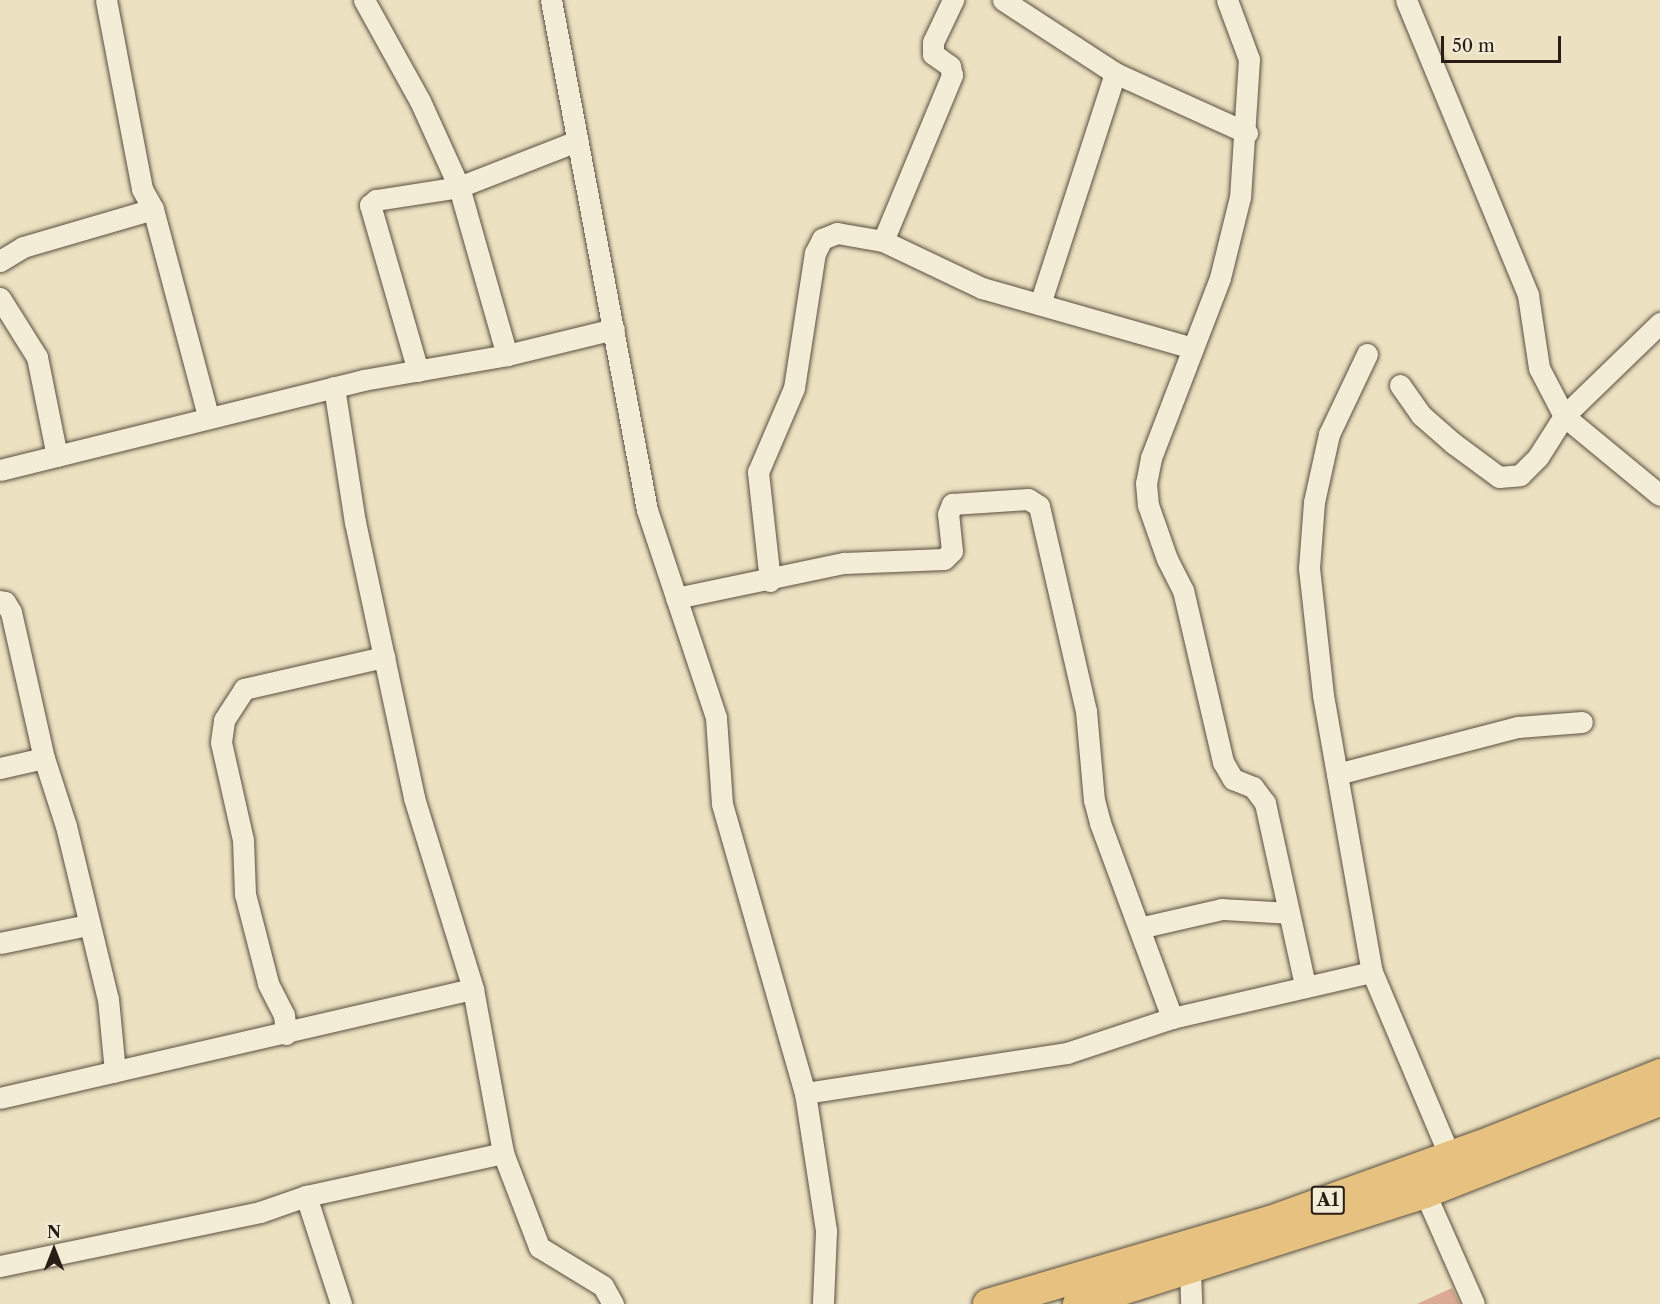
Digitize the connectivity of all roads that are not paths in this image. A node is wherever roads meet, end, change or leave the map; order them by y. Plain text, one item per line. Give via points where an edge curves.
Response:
1 (106, 0) edge
2 (364, 0) edge
3 (551, 0) edge
4 (953, 0) edge
5 (1002, 0) edge
6 (1227, 0) edge
7 (1406, 0) edge
8 (1115, 74) junction
9 (1247, 133) junction
10 (577, 141) junction
11 (459, 187) junction
12 (153, 209) junction
13 (883, 241) junction
14 (0, 261) edge
15 (0, 298) edge
16 (1040, 304) junction
17 (1660, 323) edge
18 (614, 328) junction
19 (1193, 348) junction
20 (1367, 354) dead end
21 (507, 355) junction
22 (418, 371) junction
23 (1400, 385) dead end
24 (334, 387) junction
25 (208, 416) junction
26 (1564, 416) junction
27 (57, 456) junction
28 (0, 470) edge
29 (1660, 495) edge
30 (770, 581) junction
31 (676, 598) junction
32 (0, 601) edge
33 (384, 657) junction
34 (1582, 722) dead end
35 (44, 758) junction
36 (0, 768) edge
37 (1337, 774) junction
38 (1289, 913) junction
39 (88, 924) junction
40 (1138, 928) junction
41 (0, 943) edge
42 (1372, 972) junction
43 (1305, 985) junction
44 (473, 989) junction
45 (1172, 1018) junction
46 (286, 1034) junction
47 (115, 1072) junction
48 (1660, 1074) edge
49 (805, 1093) junction
50 (0, 1098) edge
51 (1660, 1101) edge
52 (503, 1153) junction
53 (1450, 1156) junction
54 (1425, 1193) junction
55 (306, 1196) junction
56 (0, 1266) edge
57 (1190, 1269) junction
58 (341, 1304) edge
59 (613, 1304) edge
60 (823, 1304) edge
61 (988, 1304) edge
62 (1078, 1304) edge
63 (1191, 1304) edge
64 (1474, 1304) edge

1 - 12 street via 138,174
2 - 11 street via 420,101
3 - 10 street
4 - 13 street via 933,42 933,54 950,66 952,75
5 - 8 street
6 - 9 street via 1249,59
7 - 26 street via 1528,296 1539,368
8 - 9 street
8 - 16 street
9 - 19 street via 1240,197 1220,278
10 - 11 street
10 - 18 street
11 - 21 street
11 - 22 street via 376,200 370,205
12 - 14 street via 23,247
12 - 25 street
13 - 16 street via 982,288
13 - 30 street via 837,233 822,239 815,254 794,388 758,472
15 - 27 street via 37,357
16 - 19 street
17 - 26 street
18 - 21 street
18 - 31 street via 647,510
19 - 38 street via 1151,458 1146,483 1149,505 1183,590 1223,762 1233,779 1253,787 1265,803
20 - 37 street via 1329,434 1309,537 1323,695
21 - 22 street
22 - 24 street
23 - 26 street via 1421,415 1499,477 1520,475 1538,458
24 - 25 street
24 - 33 street via 355,522
25 - 27 street
26 - 29 street
27 - 28 street
30 - 31 street
30 - 40 street via 844,563 944,559 952,551 948,514 952,504 1028,499 1039,506 1086,711 1094,800
31 - 49 street via 718,724 722,804
32 - 35 street via 11,612
33 - 44 street via 414,798
33 - 46 street via 244,689 224,720 221,742 243,840 244,894 268,983 284,1015
34 - 37 street via 1518,727
35 - 36 street
35 - 39 street via 66,826
37 - 42 street
38 - 40 street via 1222,909
38 - 43 street
39 - 41 street
39 - 47 street via 108,999
40 - 45 street
42 - 43 street
42 - 53 street
43 - 45 street
44 - 46 street
44 - 52 street
45 - 49 street via 1067,1053
46 - 47 street
47 - 50 street
48 - 53 highway, A1
49 - 60 street via 826,1231
51 - 54 highway, A1
52 - 55 street
52 - 59 street via 539,1247 603,1286
53 - 61 highway, A1 via 1270,1221
54 - 57 highway, A1
54 - 64 street
55 - 56 street via 260,1212
55 - 58 street
57 - 62 highway, A1
57 - 63 street

